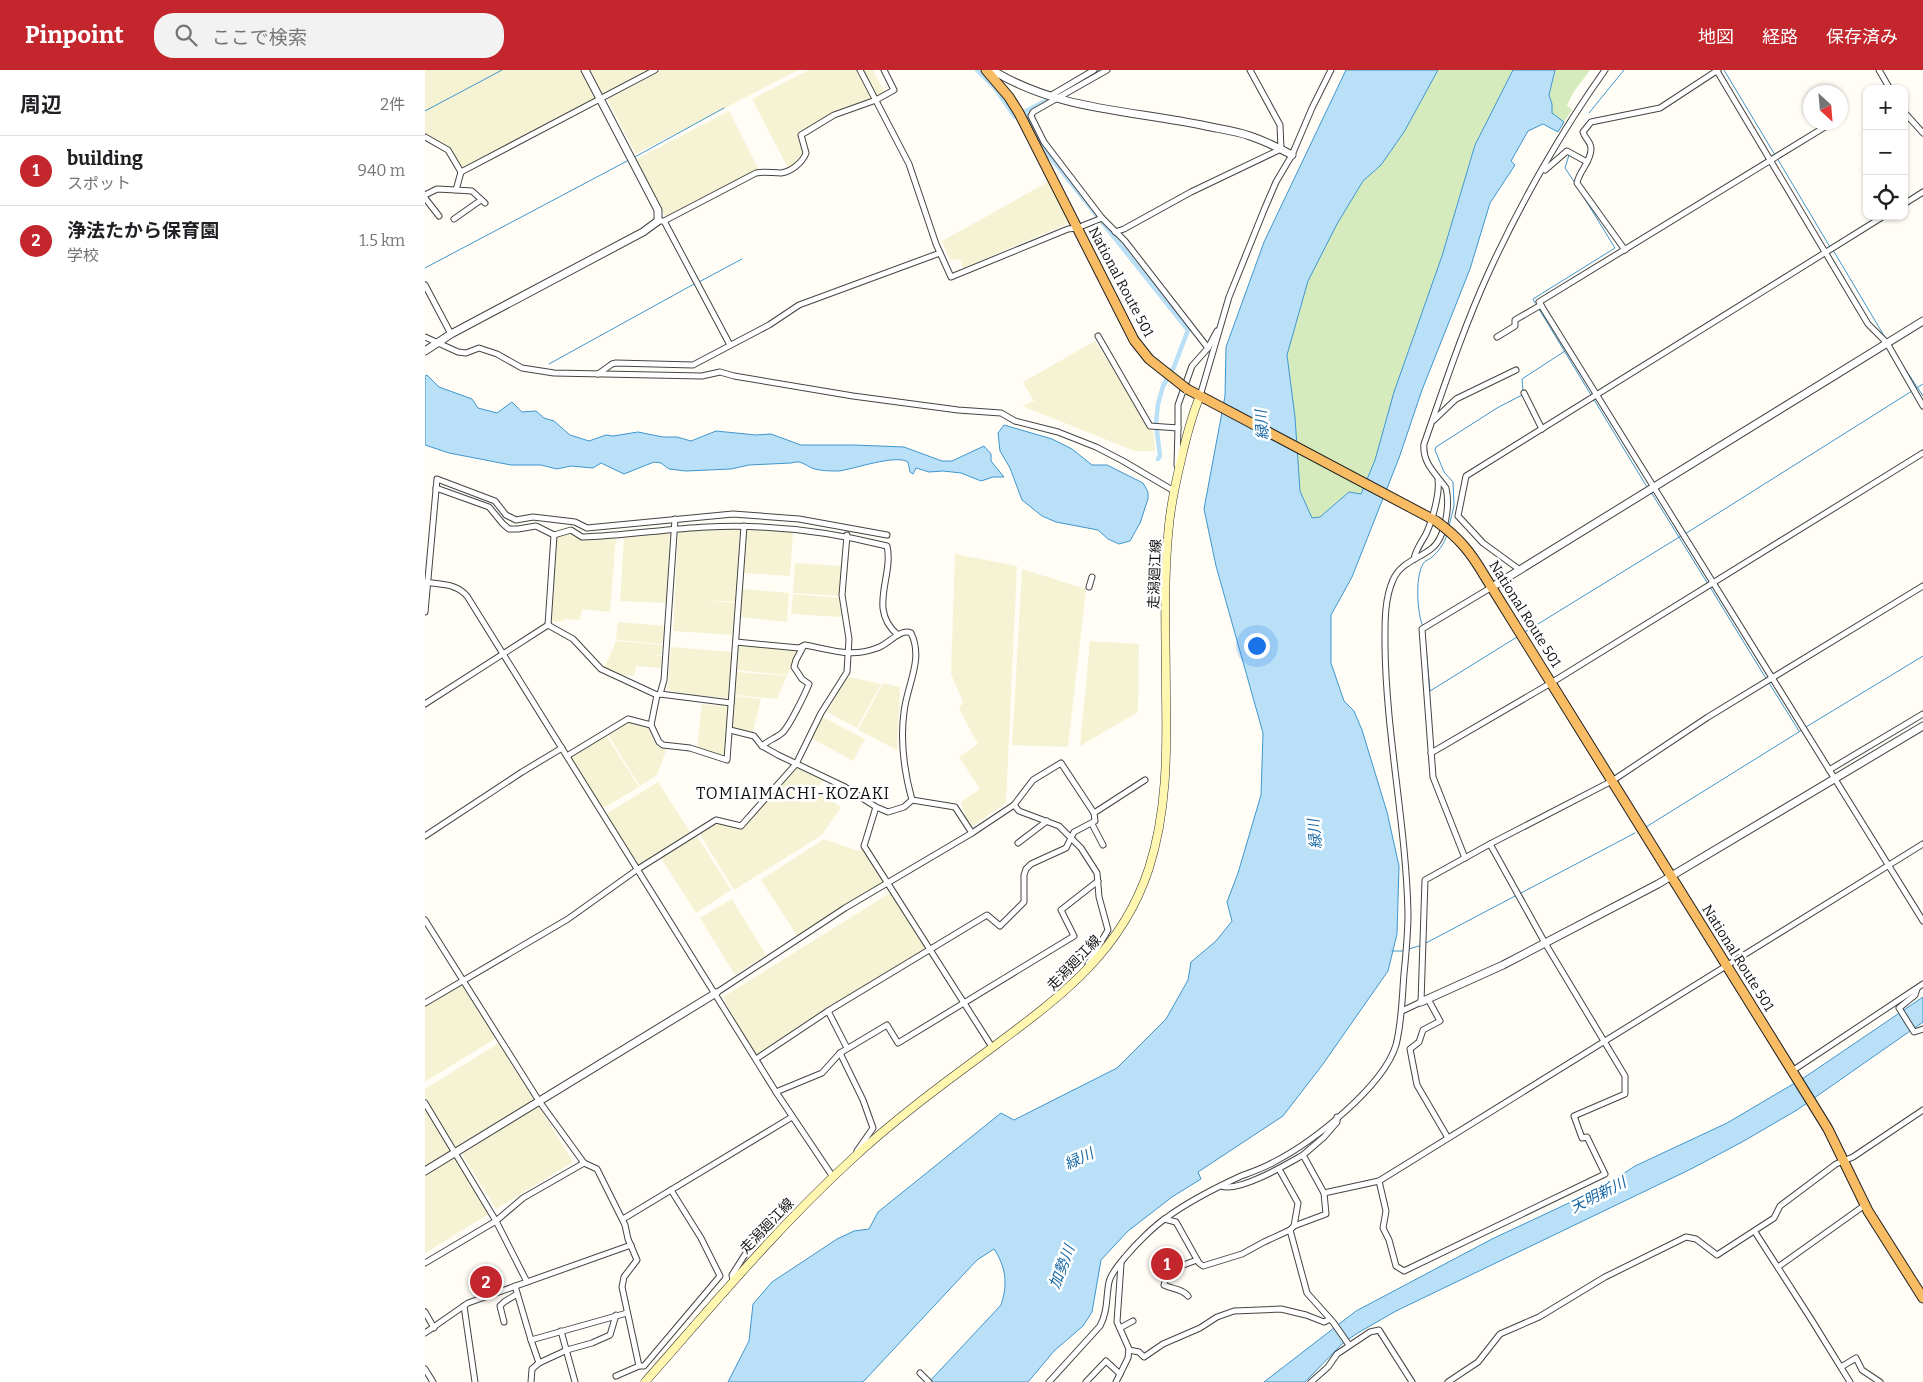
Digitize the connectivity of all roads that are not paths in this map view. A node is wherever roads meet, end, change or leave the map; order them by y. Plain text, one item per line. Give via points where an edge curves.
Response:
1 (585, 70) edge
2 (655, 70) edge
3 (860, 70) edge
4 (884, 70) edge
5 (986, 70) edge
6 (992, 70) edge
7 (1094, 70) edge
8 (1107, 70) edge
9 (1249, 70) edge
10 (1331, 70) edge
11 (1605, 70) edge
12 (1879, 70) edge
13 (1718, 71) edge
14 (1888, 85) edge
15 (1053, 97) junction
16 (601, 99) junction
17 (876, 100) junction
18 (1908, 116) edge
19 (1820, 130) edge
20 (1923, 132) edge
21 (425, 137) edge
22 (1281, 149) junction
23 (1292, 155) junction
24 (1770, 160) junction
25 (1587, 162) junction
26 (461, 172) junction
27 (1541, 174) junction
28 (456, 190) junction
29 (1923, 192) edge
30 (425, 197) edge
31 (1908, 201) edge
32 (439, 216) dead end
33 (455, 219) dead end
34 (1100, 219) junction
35 (1878, 220) edge
36 (661, 221) junction
37 (1077, 228) junction
38 (1115, 232) junction
39 (1625, 250) junction
40 (940, 253) junction
41 (1826, 253) junction
42 (425, 285) edge
43 (1541, 305) junction
44 (1923, 321) edge
45 (1220, 326) junction
46 (451, 334) junction
47 (1098, 336) dead end
48 (425, 337) edge
49 (1497, 337) dead end
50 (436, 343) junction
51 (1887, 343) junction
52 (730, 346) junction
53 (1207, 348) junction
54 (425, 351) edge
55 (1516, 370) dead end
56 (598, 374) junction
57 (1524, 393) dead end
58 (1597, 394) junction
59 (1201, 397) junction
60 (1923, 406) edge
61 (1432, 422) junction
62 (1178, 428) junction
63 (1542, 428) junction
64 (1923, 453) edge
65 (1177, 477) junction
66 (1438, 480) junction
67 (436, 488) junction
68 (1652, 488) junction
69 (1174, 491) junction
70 (675, 519) junction
71 (1431, 519) junction
72 (744, 526) junction
73 (674, 530) junction
74 (554, 535) junction
75 (847, 535) junction
76 (887, 535) dead end
77 (1414, 559) junction
78 (1520, 570) junction
79 (1092, 577) dead end
80 (1713, 582) junction
81 (427, 583) edge
82 (1923, 586) edge
83 (1089, 587) dead end
84 (1492, 587) junction
85 (425, 612) edge
86 (548, 625) junction
87 (898, 635) junction
88 (736, 642) junction
89 (805, 644) junction
90 (503, 654) junction
91 (847, 654) junction
92 (1773, 679) junction
93 (1551, 683) junction
94 (658, 694) junction
95 (425, 704) edge
96 (731, 704) junction
97 (1923, 714) edge
98 (651, 725) junction
99 (1923, 726) edge
100 (730, 730) junction
101 (763, 746) junction
102 (562, 748) junction
103 (1431, 753) junction
104 (567, 756) junction
105 (796, 764) junction
106 (1829, 770) junction
107 (1836, 778) junction
108 (1145, 780) dead end
109 (1612, 781) junction
110 (912, 800) junction
111 (1014, 805) junction
112 (876, 807) junction
113 (1093, 813) junction
114 (1047, 821) junction
115 (1093, 824) junction
116 (426, 833) edge
117 (971, 833) junction
118 (1070, 837) junction
119 (1018, 843) dead end
120 (1490, 844) junction
121 (1923, 844) edge
122 (1103, 845) dead end
123 (1465, 858) junction
124 (1889, 865) junction
125 (638, 869) junction
126 (1671, 877) junction
127 (1098, 881) junction
128 (887, 883) junction
129 (425, 920) edge
130 (1923, 921) edge
131 (1545, 943) junction
132 (930, 950) junction
133 (1726, 966) junction
134 (1080, 977) junction
135 (463, 981) junction
136 (1923, 984) edge
137 (1917, 988) junction
138 (716, 993) junction
139 (1424, 1001) junction
140 (425, 1003) edge
141 (964, 1004) junction
142 (827, 1011) junction
143 (1402, 1011) junction
144 (1923, 1029) edge
145 (1605, 1042) junction
146 (847, 1048) junction
147 (992, 1048) junction
148 (840, 1053) junction
149 (756, 1058) junction
150 (1792, 1073) junction
151 (776, 1092) junction
152 (539, 1101) junction
153 (425, 1103) edge
154 (1923, 1110) edge
155 (1337, 1117) junction
156 (792, 1118) junction
157 (1448, 1138) junction
158 (455, 1153) junction
159 (1303, 1155) junction
160 (853, 1158) junction
161 (1843, 1161) junction
162 (584, 1162) junction
163 (1279, 1169) junction
164 (425, 1171) edge
165 (833, 1177) junction
166 (1379, 1181) junction
167 (1221, 1186) junction
168 (671, 1190) junction
169 (1324, 1193) junction
170 (1865, 1205) junction
171 (623, 1219) junction
172 (1164, 1219) junction
173 (496, 1221) junction
174 (1292, 1228) junction
175 (1755, 1232) junction
176 (631, 1245) junction
177 (746, 1253) dead end
178 (1197, 1260) junction
179 (425, 1263) edge
180 (1121, 1263) junction
181 (1778, 1267) junction
182 (733, 1281) junction
183 (527, 1282) junction
184 (515, 1286) junction
185 (517, 1294) junction
186 (1188, 1296) dead end
187 (1923, 1298) edge
188 (464, 1306) junction
189 (425, 1312) edge
190 (627, 1313) junction
191 (616, 1315) junction
192 (1133, 1321) dead end
193 (1332, 1321) junction
194 (504, 1322) dead end
195 (1121, 1327) junction
196 (434, 1328) junction
197 (561, 1330) junction
198 (425, 1333) edge
199 (531, 1340) junction
200 (1349, 1345) junction
201 (1129, 1350) junction
202 (566, 1351) junction
203 (539, 1363) junction
204 (639, 1366) junction
205 (1841, 1367) junction
206 (425, 1369) edge
207 (919, 1373) dead end
208 (1120, 1374) junction
209 (616, 1376) dead end
210 (433, 1382) edge
211 (475, 1382) edge
212 (531, 1382) edge
213 (575, 1382) edge
214 (645, 1382) edge
215 (929, 1382) edge
216 (1049, 1382) edge
217 (1086, 1382) edge
218 (1116, 1382) edge
219 (1311, 1382) edge
220 (1412, 1382) edge
221 (1448, 1382) edge
222 (1850, 1382) edge
223 (1880, 1382) edge

1 - 16 street
2 - 16 street
3 - 17 street
4 - 17 street via 894,90
5 - 37 highway, National Route 501 via 1020,116
6 - 15 street
7 - 15 street
8 - 15 street
9 - 22 street via 1279,125
10 - 23 street
11 - 27 street
12 - 14 street
13 - 24 street
13 - 25 street via 1660,108 1591,122 1583,132 1591,150
15 - 22 street via 1090,107 1180,120 1249,135
15 - 34 street via 1031,116 1041,138
16 - 26 street
16 - 36 street
17 - 36 street via 834,115 801,135 806,153 804,158 783,173 756,173
17 - 40 street via 909,164
18 - 20 street
19 - 24 street
21 - 26 street via 448,150
22 - 23 street
22 - 38 street
23 - 45 street via 1267,203
24 - 39 street
24 - 41 street
25 - 27 street via 1567,152
25 - 39 street via 1577,183
26 - 28 street
27 - 61 street via 1488,275
28 - 30 street via 437,189
28 - 33 street via 472,191 483,201
29 - 31 street
30 - 32 street
34 - 37 street
34 - 38 street
35 - 41 street
36 - 46 street
36 - 52 street
37 - 40 street via 951,277
37 - 59 highway, National Route 501, bridge via 1135,340 1154,364
38 - 53 street
39 - 43 street via 1539,302
40 - 52 street via 799,305
41 - 51 street via 1868,324
41 - 58 street
42 - 46 street
43 - 49 street via 1515,320 1515,326
43 - 58 street
44 - 51 street
45 - 53 street
45 - 59 street
46 - 50 street
47 - 62 street via 1150,426
48 - 50 street
50 - 54 street
50 - 56 street via 466,353 479,348 488,350 534,371
51 - 60 street
51 - 68 street
52 - 56 street via 693,365 616,363
53 - 62 street via 1192,366 1178,404
55 - 61 street via 1456,399
56 - 69 street via 702,376 721,372 853,396 1001,413 1015,422 1058,432 1123,460
57 - 63 street
58 - 63 street
58 - 68 street
59 - 65 main road, 走潟廻江線 via 1192,414
59 - 71 highway, National Route 501
61 - 66 street via 1423,452
62 - 65 street
63 - 78 street via 1466,476 1459,516 1483,543
64 - 80 street
65 - 69 main road, 走潟廻江線
66 - 71 street
66 - 77 street via 1446,488 1447,516 1434,547
67 - 70 street via 437,479 495,501 516,520 533,517 575,522 587,528
67 - 74 street via 489,507 509,529 536,526
67 - 81 street
68 - 78 street
68 - 80 street
69 - 134 main road, 走潟廻江線 via 1166,566 1166,767 1159,830 1149,868 1130,913 1103,953
70 - 73 street
70 - 76 street via 733,514 771,516
71 - 77 street
71 - 84 highway, National Route 501, bridge via 1468,549
72 - 73 street
72 - 75 street
72 - 88 street
73 - 74 street via 582,537 571,530
73 - 94 street via 664,680
74 - 86 street
75 - 87 street via 887,546 889,563 881,602 891,629
75 - 91 street via 842,595 849,639
77 - 143 street via 1402,567 1393,580 1385,626 1388,706 1407,886
78 - 84 street
79 - 83 street
80 - 92 street
80 - 93 street
81 - 85 street
81 - 90 street via 461,589
82 - 92 street
84 - 93 highway, National Route 501
84 - 103 street via 1422,629
86 - 90 street
86 - 94 street via 573,639 601,669
87 - 91 street via 880,648
87 - 110 street via 907,631 911,633 917,650 902,734 904,773
88 - 89 street via 799,648
88 - 96 street
89 - 91 street
89 - 101 street via 794,667 809,684 806,692 784,732
90 - 95 street
90 - 102 street
91 - 105 street via 847,672 821,713
92 - 106 street
92 - 109 street via 1708,717
93 - 103 street
93 - 109 highway, National Route 501
94 - 96 street
94 - 98 street
96 - 100 street
97 - 106 street
98 - 100 street via 656,739 663,745 690,748 727,760
98 - 104 street via 628,719
99 - 107 street
100 - 101 street via 754,736
101 - 105 street
102 - 104 street
102 - 116 street
103 - 123 street via 1433,777
104 - 125 street
105 - 112 street via 845,787
105 - 125 street via 741,826 716,820
106 - 107 street
107 - 124 street
107 - 126 street
108 - 113 street
109 - 120 street
109 - 126 highway, National Route 501
110 - 112 street via 893,812
110 - 117 street via 955,807
111 - 113 street via 1033,780 1061,763
111 - 114 street via 1019,811
111 - 117 street
112 - 128 street via 865,846
113 - 115 street
114 - 118 street via 1059,826
114 - 119 street
115 - 118 street
115 - 122 street
117 - 128 street
118 - 127 street via 1093,864
118 - 132 street via 1066,848 1026,869 1025,902 1001,926 987,915
120 - 123 street
120 - 131 street
121 - 124 street
123 - 139 street via 1425,880
124 - 130 street
124 - 133 street
125 - 135 street via 568,919
125 - 138 street
126 - 131 street
126 - 133 highway, National Route 501
127 - 134 street via 1108,930
127 - 141 street via 1061,910 1074,936
128 - 132 street
128 - 138 street
129 - 135 street
131 - 139 street
131 - 145 street
132 - 141 street
132 - 142 street
133 - 145 street
133 - 150 highway, National Route 501
134 - 147 main road, 走潟廻江線
135 - 140 street
135 - 152 street
136 - 137 street
137 - 144 street via 1915,995 1899,1008 1914,1032
137 - 150 street
138 - 149 street
138 - 152 street
139 - 143 street
139 - 157 street via 1440,1021 1423,1030 1419,1042 1410,1049 1417,1085
141 - 146 street via 899,1043 887,1025
141 - 147 street
142 - 146 street
142 - 149 street
143 - 155 street via 1395,1047 1387,1066 1368,1090
145 - 157 street
145 - 166 street via 1625,1076 1625,1094 1574,1116 1582,1138 1587,1137 1605,1174 1404,1271 1396,1266 1383,1228 1385,1211
146 - 148 street
147 - 160 main road, 走潟廻江線 via 908,1110
148 - 151 street via 823,1072
148 - 160 street via 873,1128
149 - 151 street
150 - 161 highway, National Route 501
151 - 156 street
152 - 158 street
152 - 162 street
153 - 158 street
154 - 161 street
155 - 159 street via 1337,1122 1324,1138
155 - 167 street via 1294,1151
156 - 165 street
156 - 168 street
157 - 166 street
158 - 164 street
158 - 173 street
159 - 163 street
159 - 169 street
160 - 165 main road, 走潟廻江線
161 - 170 highway, National Route 501
161 - 175 street via 1780,1206 1775,1218
162 - 171 street via 597,1169
162 - 173 street via 523,1198
163 - 167 street via 1250,1182 1225,1188
163 - 174 street via 1298,1203
165 - 182 main road, 走潟廻江線
166 - 169 street
167 - 172 street
168 - 171 street
168 - 204 street via 701,1238 719,1276 644,1366
169 - 174 street via 1326,1214
170 - 181 street
170 - 187 highway, National Route 501
171 - 176 street
172 - 178 street via 1176,1222
172 - 180 street
173 - 179 street
173 - 183 street
174 - 178 street via 1242,1254 1207,1266
174 - 193 street via 1307,1293
175 - 181 street
175 - 221 street via 1717,1255 1697,1240 1685,1237 1605,1277 1539,1317 1500,1334 1478,1362
176 - 183 street
176 - 190 street via 637,1260 624,1277 622,1287
177 - 182 street via 732,1275
178 - 186 street via 1164,1272 1164,1285
180 - 195 street via 1117,1322
180 - 216 street via 1109,1282 1101,1326
181 - 205 street
182 - 214 main road, 走潟廻江線
183 - 184 street
184 - 185 street
184 - 188 street
185 - 194 street via 501,1306
185 - 199 street
188 - 196 street
188 - 211 street
189 - 196 street
190 - 191 street
190 - 204 street
191 - 197 street
191 - 202 street via 610,1334
192 - 195 street
193 - 200 street
193 - 201 street via 1281,1310 1234,1312 1217,1317 1144,1356
195 - 201 street
196 - 198 street
197 - 199 street
197 - 202 street
199 - 203 street
200 - 219 street
200 - 220 street via 1379,1330
201 - 208 street
202 - 203 street
202 - 213 street
203 - 212 street via 532,1369
204 - 209 street
205 - 222 street
205 - 223 street via 1856,1358 1862,1370
206 - 210 street
207 - 215 street
208 - 217 street via 1106,1361
208 - 218 street

